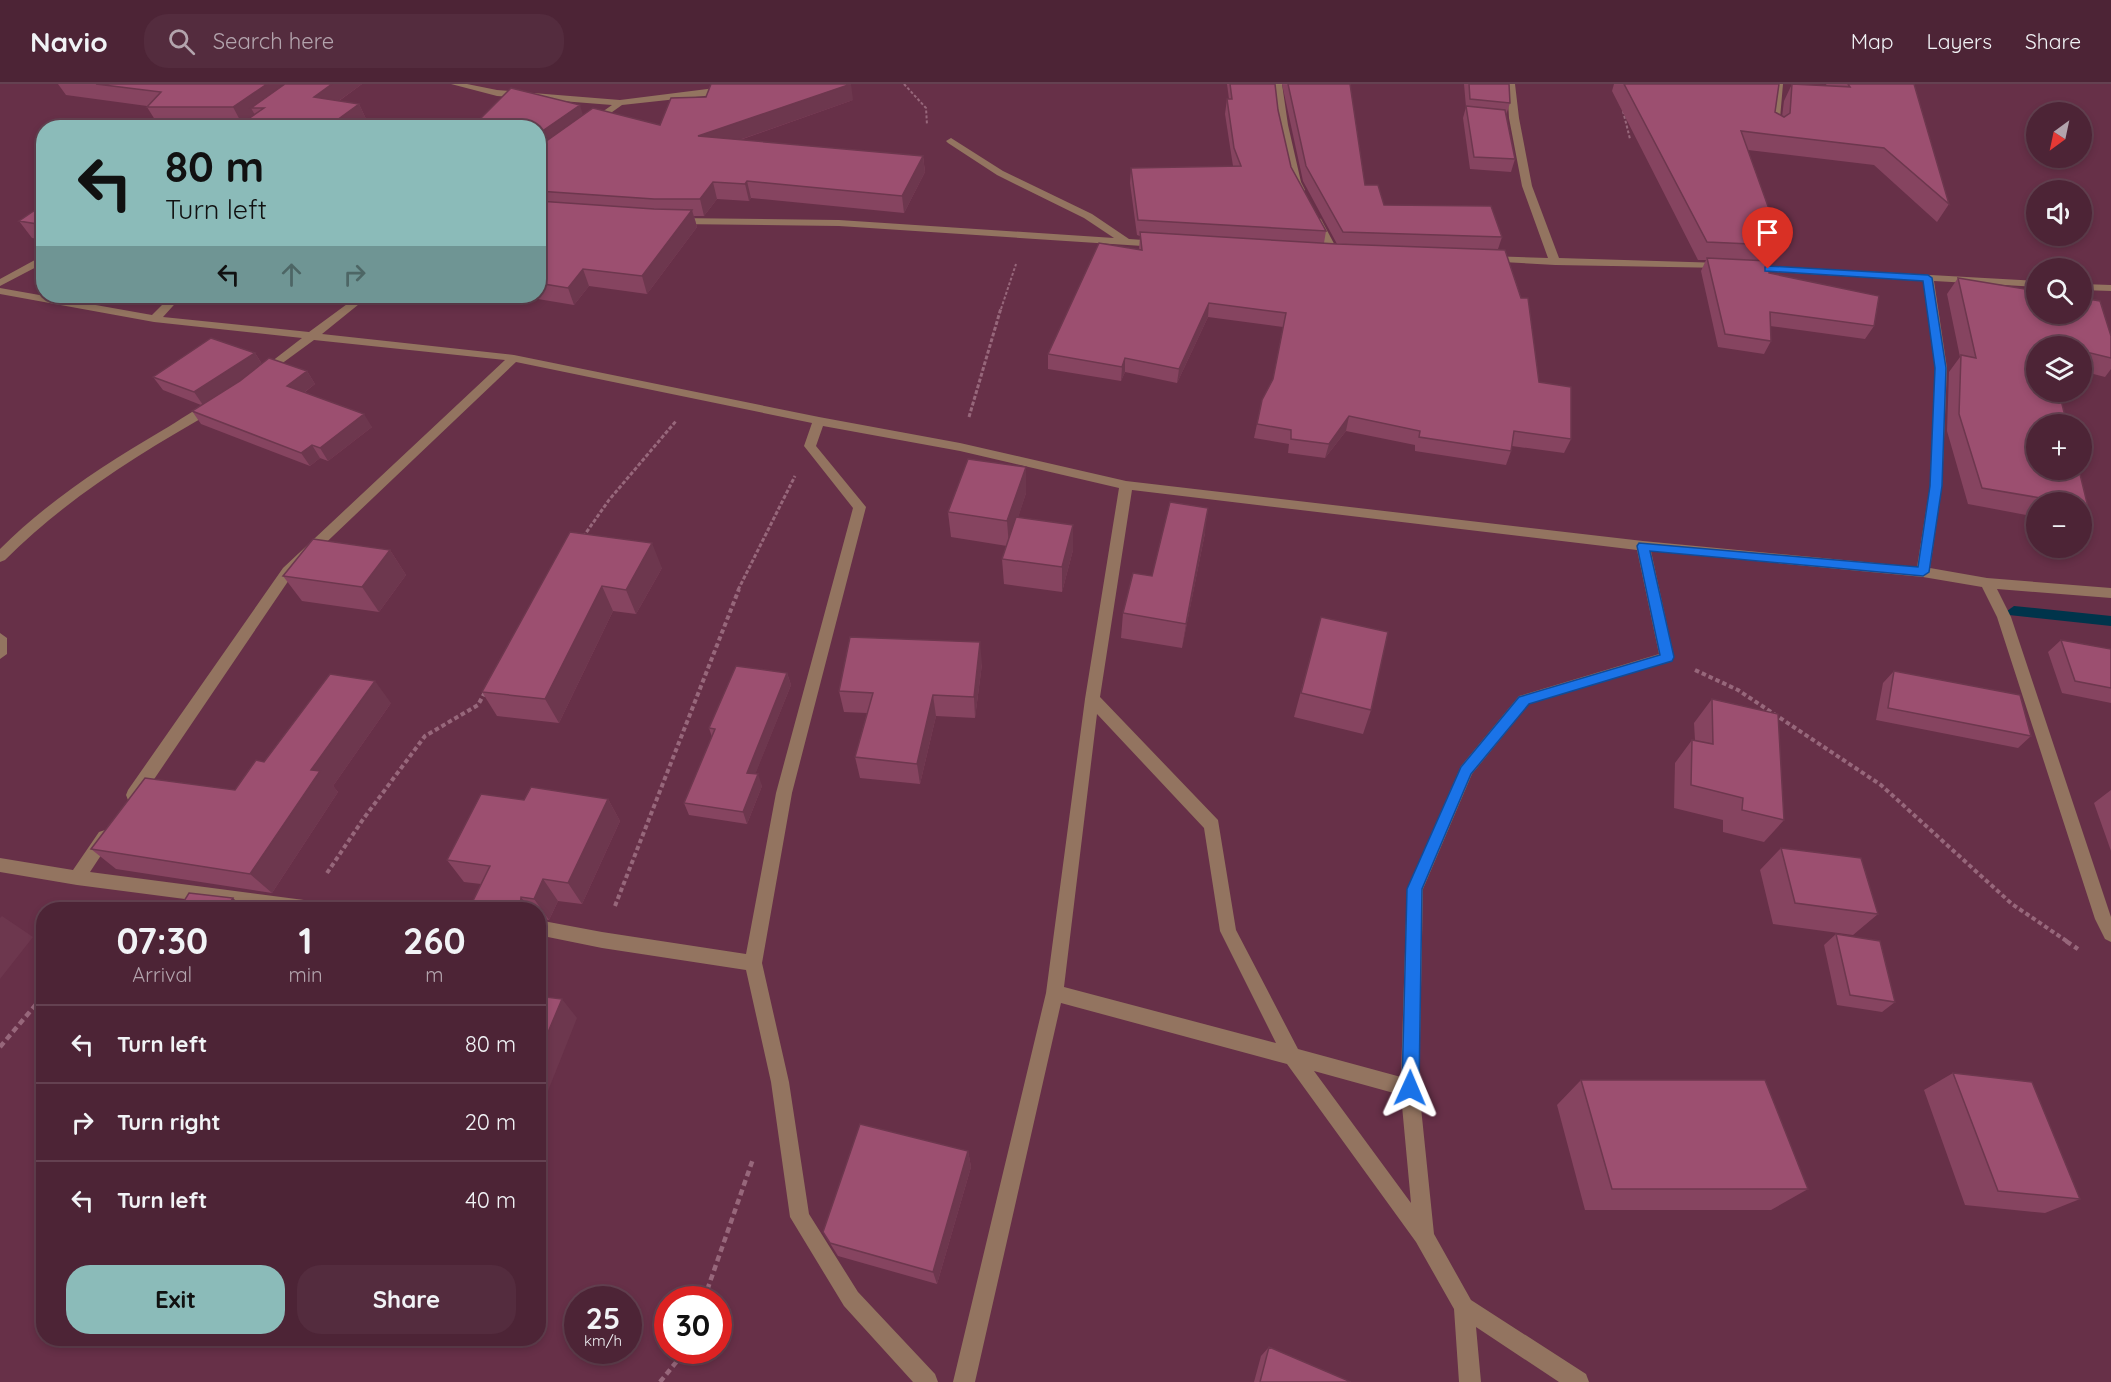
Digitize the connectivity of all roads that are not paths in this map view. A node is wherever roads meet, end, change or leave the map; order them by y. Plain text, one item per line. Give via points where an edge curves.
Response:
1 (455, 84) edge
2 (762, 84) edge
3 (1278, 84) edge
4 (1511, 84) edge
5 (1779, 84) edge
6 (620, 103) junction
7 (584, 130) edge
8 (1774, 130) edge
9 (951, 141) dead end
10 (1307, 202) edge
11 (1312, 213) edge
12 (659, 221) edge
13 (1126, 242) junction
14 (1172, 244) edge
15 (1322, 252) edge
16 (1334, 253) junction
17 (1346, 254) edge
18 (1473, 259) edge
19 (1555, 262) junction
20 (36, 263) edge
21 (1928, 278) junction
22 (0, 283) edge
23 (2026, 283) edge
24 (2092, 287) edge
25 (2111, 288) edge
26 (0, 291) edge
27 (36, 298) edge
28 (66, 303) edge
29 (170, 303) edge
30 (355, 303) edge
31 (154, 319) junction
32 (310, 337) junction
33 (514, 358) junction
34 (251, 382) edge
35 (223, 400) edge
36 (819, 421) junction
37 (1126, 485) junction
38 (1643, 546) junction
39 (0, 557) edge
40 (1923, 572) junction
41 (1987, 583) junction
42 (2111, 593) edge
43 (0, 638) edge
44 (0, 654) edge
45 (1092, 699) junction
46 (0, 865) edge
47 (77, 878) junction
48 (265, 902) edge
49 (546, 929) edge
50 (2111, 934) edge
51 (753, 963) junction
52 (1055, 993) junction
53 (1292, 1056) junction
54 (1410, 1088) junction
55 (1424, 1236) junction
56 (1464, 1307) junction
57 (927, 1382) edge
58 (964, 1382) edge
59 (1470, 1382) edge
60 (1578, 1382) edge

1 - 6 street via 497,93
2 - 6 street
3 - 10 street via 1296,182
4 - 19 street via 1527,186
5 - 8 street
6 - 7 street
9 - 13 street via 1000,173 1088,216
11 - 16 street
12 - 13 street via 839,223
13 - 14 street
15 - 16 street
16 - 17 street
18 - 19 street
19 - 21 street via 1723,266
20 - 22 street
21 - 23 street
21 - 40 street via 1941,368 1936,486
24 - 25 street
26 - 27 street
28 - 31 street
29 - 31 street
30 - 32 street
31 - 32 street
32 - 33 street
32 - 34 street
33 - 36 street
33 - 47 street via 288,571
35 - 39 street via 77,489 27,528
36 - 37 street via 960,447
36 - 51 street via 810,446 860,507 784,793
37 - 38 street
37 - 45 street
38 - 40 street
38 - 54 street via 1667,657 1524,700 1466,771 1415,889
40 - 41 street
41 - 42 street
41 - 50 street via 2004,617 2066,811
43 - 44 street
45 - 52 street
45 - 53 street via 1212,825 1228,931
46 - 47 street
47 - 48 street
49 - 51 street
51 - 57 street via 780,1082 800,1217 851,1299
52 - 53 street
52 - 58 street
53 - 54 street
53 - 55 street
54 - 55 street
55 - 56 street
56 - 59 street
56 - 60 street

